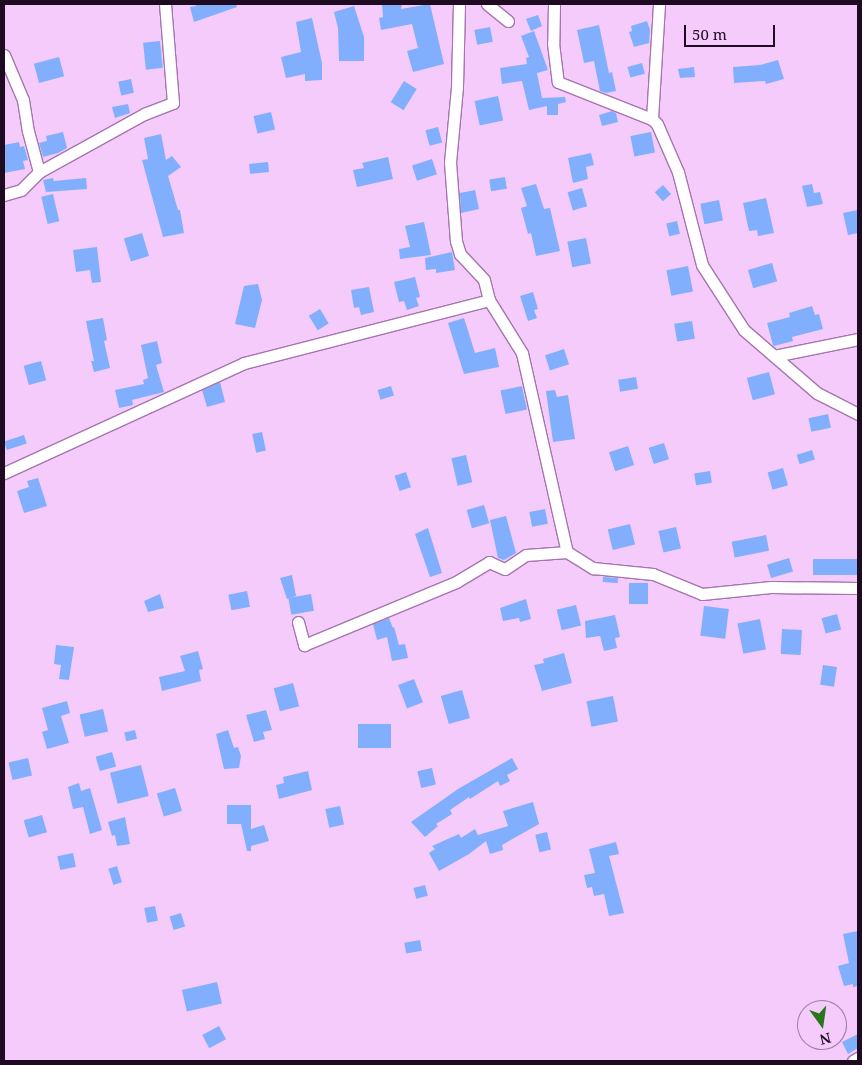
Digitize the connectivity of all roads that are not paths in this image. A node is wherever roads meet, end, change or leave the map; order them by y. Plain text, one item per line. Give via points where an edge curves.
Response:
1 (165, 4) edge
2 (459, 4) edge
3 (487, 4) edge
4 (554, 4) edge
5 (659, 4) edge
6 (508, 21) dead end
7 (4, 55) edge
8 (652, 119) junction
9 (39, 172) junction
10 (4, 196) edge
11 (489, 300) junction
12 (858, 339) edge
13 (774, 356) junction
14 (858, 414) edge
15 (4, 473) edge
16 (567, 552) junction
17 (858, 588) edge
18 (298, 622) dead end
19 (858, 1058) edge
20 (853, 1061) edge

1 - 9 street via 173,103 144,114
2 - 11 street via 457,87 450,162 456,241 460,254 484,280
3 - 6 street
4 - 8 street via 553,43 558,82
5 - 8 street
7 - 9 street via 24,100
8 - 13 street via 678,172 702,265 744,330
9 - 10 street via 21,190
11 - 15 street via 244,363
11 - 16 street via 522,353
12 - 13 street
13 - 14 street via 817,393
16 - 17 street via 593,568 653,574 702,594 771,587
16 - 18 street via 526,555 505,569 489,562 456,582 304,645
19 - 20 street

